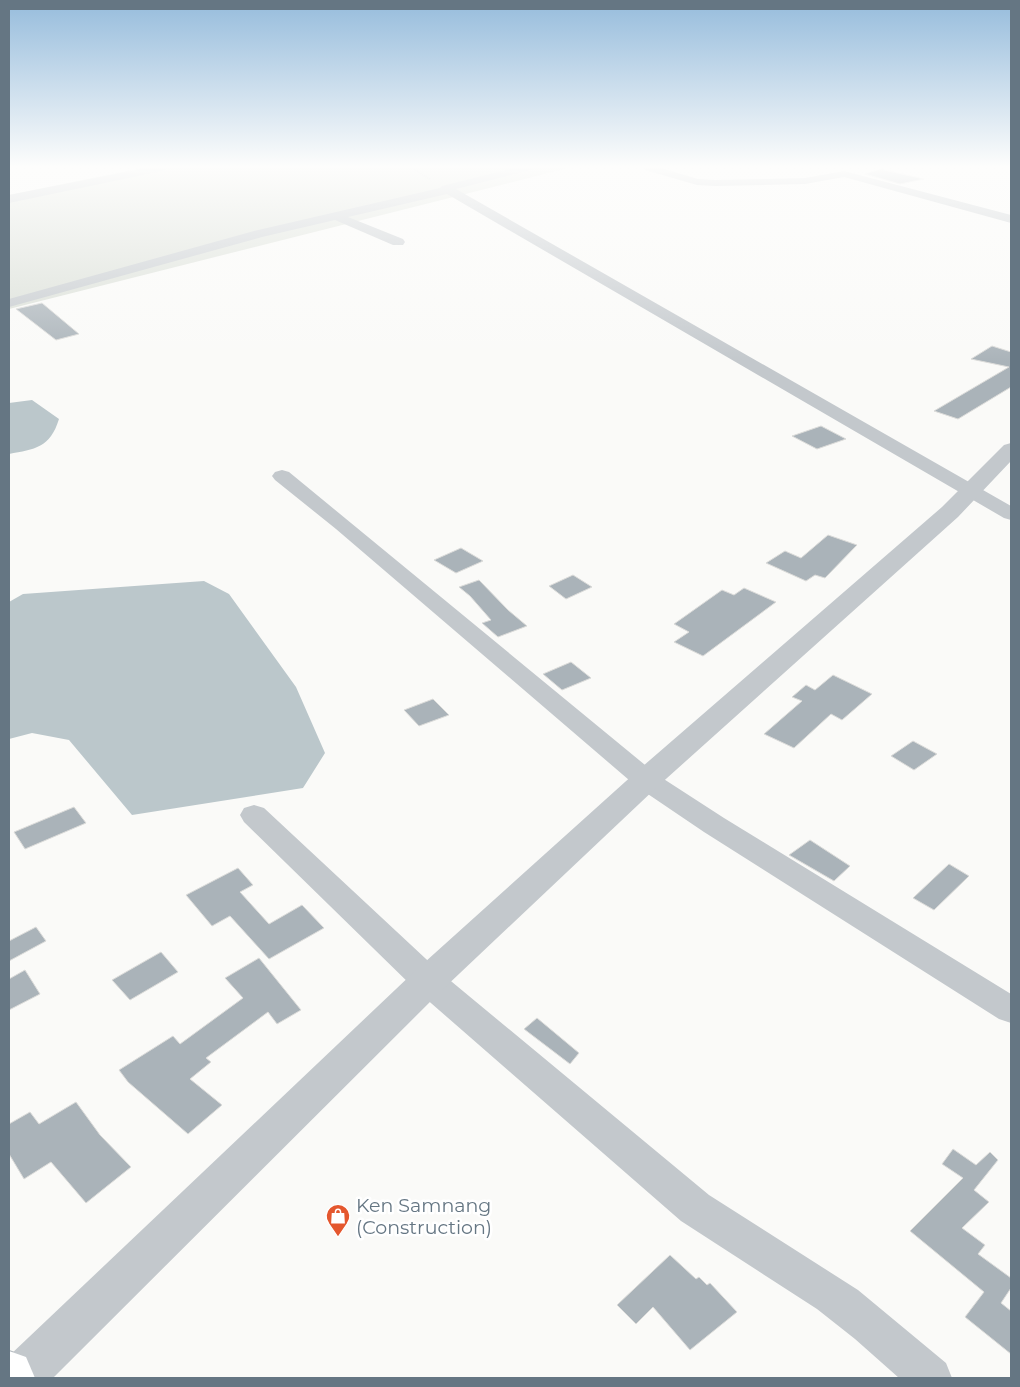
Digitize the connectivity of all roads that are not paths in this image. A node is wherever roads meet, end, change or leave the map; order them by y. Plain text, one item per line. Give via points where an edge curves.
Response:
1 (265, 233) edge
2 (376, 233) edge
3 (521, 233) edge
4 (398, 242) dead end
5 (9, 303) edge
6 (1011, 448) edge
7 (282, 476) dead end
8 (969, 491) junction
9 (1011, 514) edge
10 (646, 780) junction
11 (254, 815) dead end
12 (428, 981) junction
13 (1011, 1010) edge
14 (9, 1374) edge
15 (11, 1378) edge
16 (20, 1378) edge
17 (931, 1378) edge

1 - 5 street
2 - 4 street
3 - 8 street
6 - 8 street
7 - 10 street
8 - 9 street
8 - 10 street via 950,512
10 - 12 street
10 - 13 street
11 - 12 street
12 - 16 street
12 - 17 street via 695,1208 832,1296
14 - 15 main road

